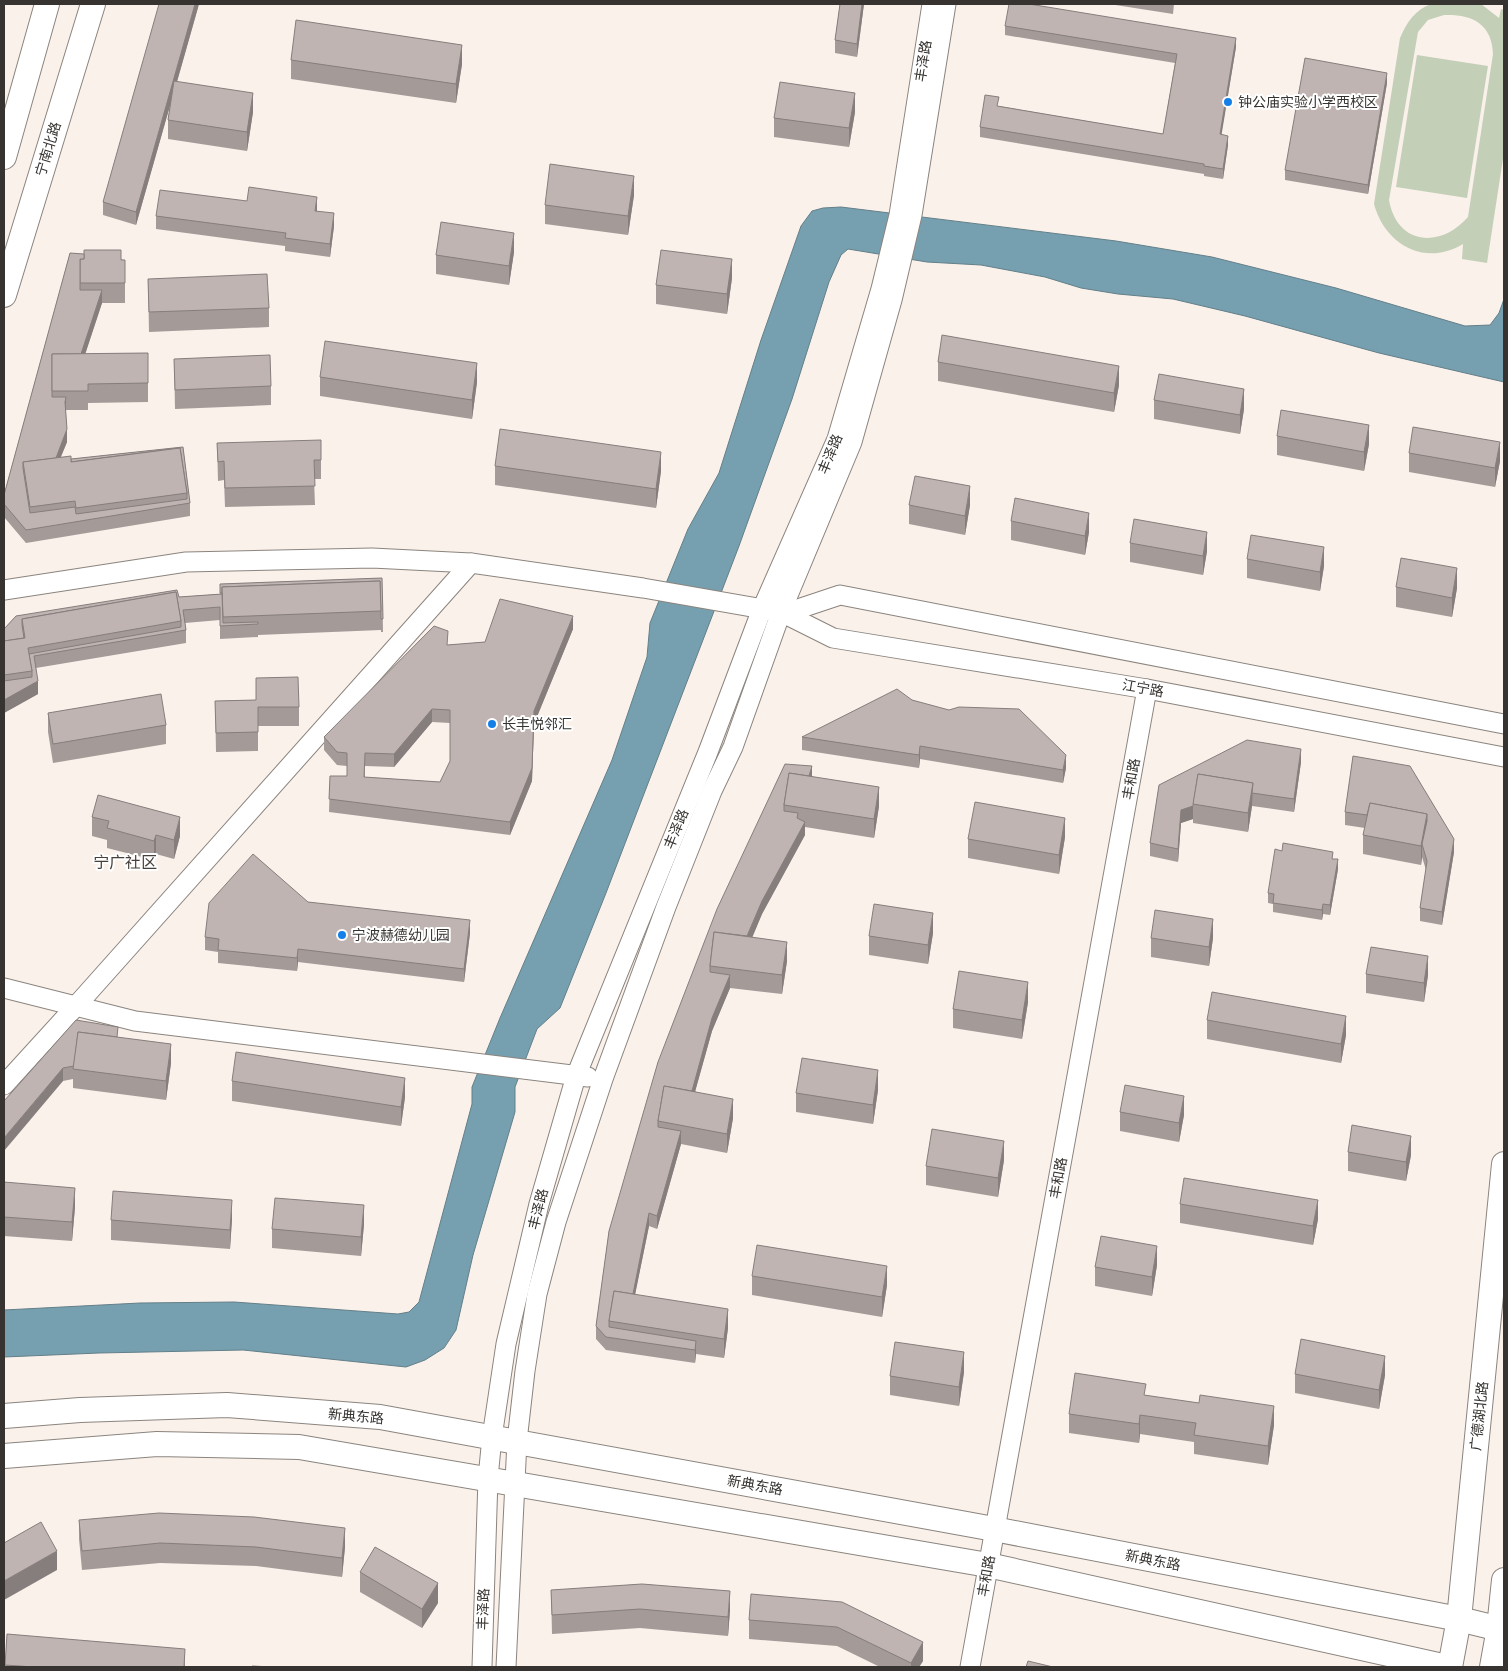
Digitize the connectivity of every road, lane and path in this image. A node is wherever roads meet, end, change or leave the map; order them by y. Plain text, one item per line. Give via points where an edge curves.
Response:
1 (46, 4) edge
2 (93, 4) edge
3 (932, 4) edge
4 (946, 4) edge
5 (4, 157) edge
6 (906, 214) junction
7 (4, 295) edge
8 (471, 562) junction
9 (4, 590) edge
10 (762, 609) junction
11 (783, 612) junction
12 (1147, 689) junction
13 (1504, 724) edge
14 (1504, 757) edge
15 (4, 988) edge
16 (76, 1006) junction
17 (576, 1076) junction
18 (603, 1079) junction
19 (4, 1085) edge
20 (1504, 1164) edge
21 (4, 1416) edge
22 (492, 1437) junction
23 (518, 1441) junction
24 (4, 1456) edge
25 (488, 1478) junction
26 (516, 1483) junction
27 (994, 1529) junction
28 (988, 1565) junction
29 (1504, 1580) edge
30 (1459, 1619) junction
31 (1502, 1629) edge
32 (482, 1667) edge
33 (506, 1667) edge
34 (970, 1667) edge
35 (1449, 1667) edge
36 (1492, 1667) edge

1 - 5 main road
2 - 7 main road, 宁南北路
3 - 6 street, 丰泽路
4 - 6 street, 丰泽路
6 - 10 street, 丰泽路 via 886,268 837,439
6 - 11 street, 丰泽路 via 892,300 852,442
8 - 9 street, 江宁路 via 372,558 186,562
8 - 10 street, 江宁路
8 - 16 street
10 - 11 street, 江宁路
10 - 17 street, 丰泽路 via 708,752
11 - 12 street, 江宁路 via 833,638
11 - 13 street, 江宁路 via 840,595
11 - 18 street, 丰泽路 via 733,747 666,907
12 - 14 street, 江宁路
12 - 27 street, 丰和路
15 - 16 street
16 - 17 street via 135,1020
16 - 19 street
17 - 18 street
17 - 22 street, 丰泽路 via 539,1204 506,1344
18 - 23 street, 丰泽路 via 556,1222 537,1294
20 - 30 main road, 广德湖北路
21 - 22 main road, 新典东路 via 80,1410 227,1406 380,1417
22 - 23 main road, 新典东路
22 - 25 street, 丰泽路
23 - 26 street, 丰泽路
23 - 27 main road, 新典东路
24 - 25 main road via 157,1444 298,1447
25 - 26 main road
25 - 32 street, 丰泽路
26 - 28 main road
26 - 33 street, 丰泽路
27 - 28 street, 丰和路
27 - 30 main road, 新典东路
28 - 34 street, 丰和路
28 - 35 main road
29 - 31 main road
30 - 31 main road, 新典东路
30 - 35 main road, 广德湖北路
31 - 36 main road

